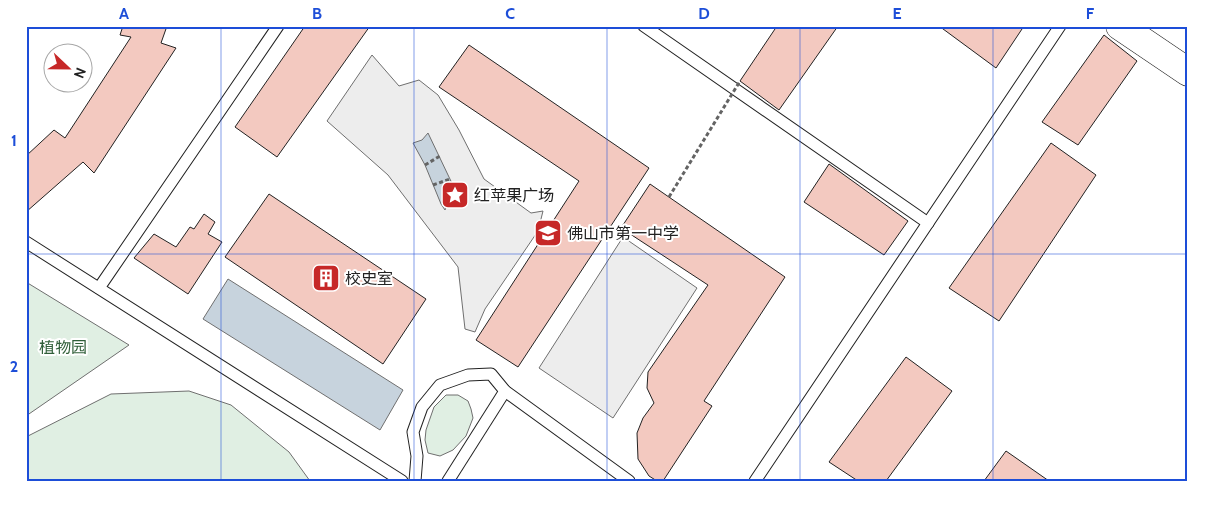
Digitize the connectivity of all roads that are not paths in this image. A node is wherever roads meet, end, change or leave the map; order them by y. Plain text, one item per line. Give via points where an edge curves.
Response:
1 (278, 26) edge
2 (644, 26) edge
3 (1060, 26) edge
4 (1120, 26) edge
5 (1188, 72) edge
6 (928, 223) junction
7 (26, 242) edge
8 (99, 288) junction
9 (505, 391) junction
10 (402, 481) edge
11 (415, 481) edge
12 (448, 481) edge
13 (629, 481) edge
14 (754, 481) edge

1 - 8 lane
2 - 6 lane
3 - 6 lane
4 - 5 street
6 - 14 lane
7 - 8 lane
8 - 10 lane
9 - 11 lane via 491,374 468,375 440,385 422,407 414,432
9 - 12 lane
9 - 13 lane

